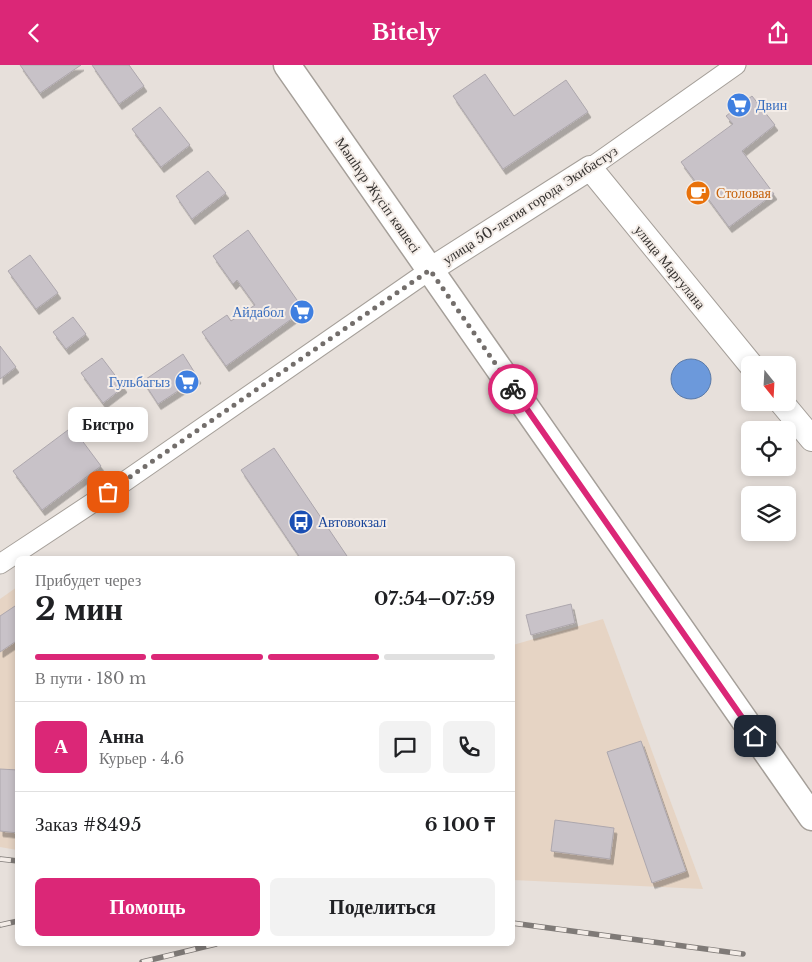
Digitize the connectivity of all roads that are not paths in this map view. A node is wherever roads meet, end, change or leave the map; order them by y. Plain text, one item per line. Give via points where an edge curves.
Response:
1 (287, 65) edge
2 (736, 65) edge
3 (590, 168) junction
4 (430, 270) junction
5 (744, 356) edge
6 (789, 411) edge
7 (812, 439) edge
8 (0, 564) edge
9 (812, 817) edge

1 - 4 main road, Мәшһүр Жүсіп көшесі
2 - 3 street, улица 50-летия города Экибастуз
3 - 4 street, улица 50-летия города Экибастуз
3 - 5 street, улица Маргулана
4 - 8 street, улица 50-летия города Экибастуз
4 - 9 main road, Мәшһүр Жүсіп көшесі
6 - 7 street

